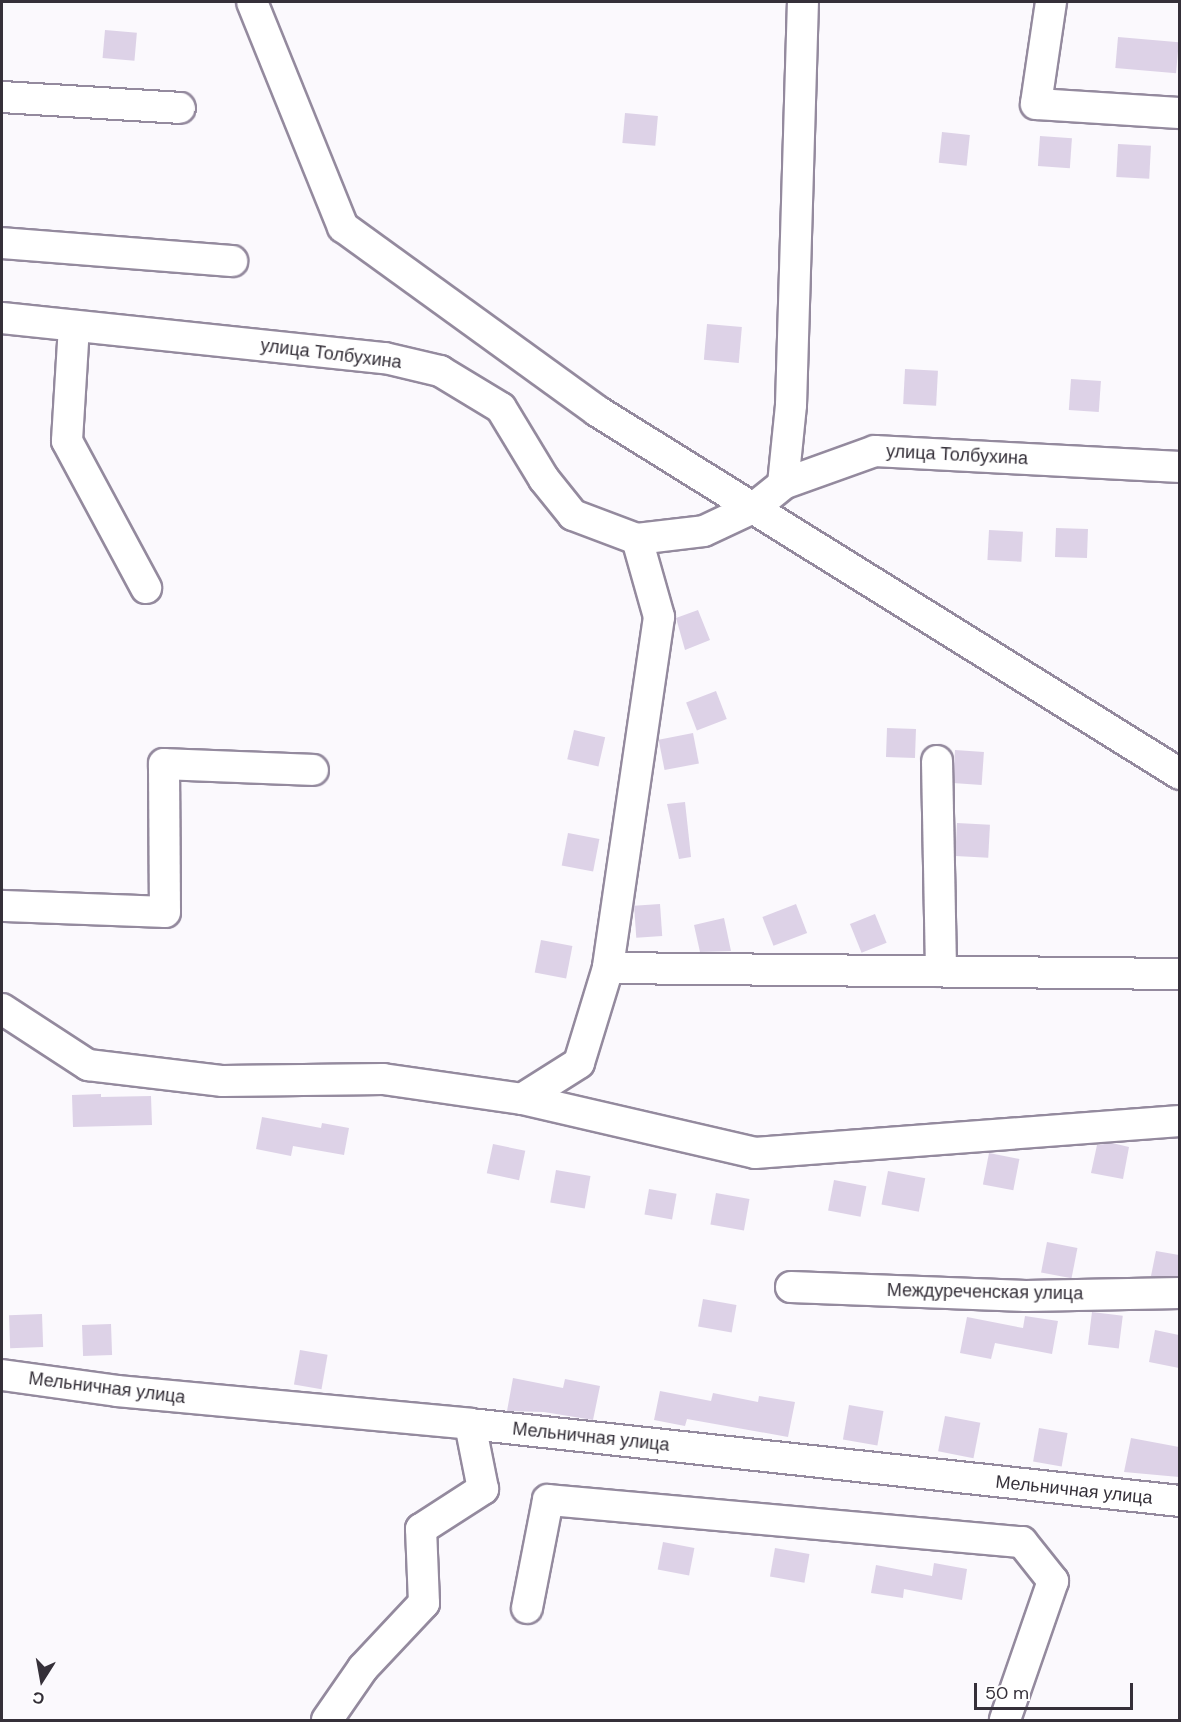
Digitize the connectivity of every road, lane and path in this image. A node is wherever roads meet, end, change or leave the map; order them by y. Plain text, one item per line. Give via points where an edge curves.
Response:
1 (252, 2) edge
2 (803, 2) edge
3 (1050, 2) edge
4 (2, 97) edge
5 (180, 108) dead end
6 (1179, 113) edge
7 (2, 243) edge
8 (232, 261) dead end
9 (2, 318) edge
10 (74, 326) junction
11 (1179, 467) edge
12 (783, 484) junction
13 (755, 507) junction
14 (636, 539) junction
15 (146, 588) dead end
16 (937, 761) dead end
17 (313, 770) dead end
18 (1179, 774) edge
19 (2, 906) edge
20 (608, 968) junction
21 (941, 971) junction
22 (1179, 974) edge
23 (2, 1009) edge
24 (522, 1099) junction
25 (1179, 1120) edge
26 (791, 1287) dead end
27 (1179, 1293) edge
28 (2, 1375) edge
29 (470, 1424) junction
30 (1179, 1501) edge
31 (527, 1608) dead end
32 (327, 1720) edge
33 (1005, 1720) edge

1 - 13 street via 343,227 597,411
2 - 12 street via 791,405
3 - 6 street via 1036,104
4 - 5 street
7 - 8 street
9 - 10 street, улица Толбухина
10 - 14 street, улица Толбухина via 385,357 440,371 501,408 544,479 573,515
10 - 15 street via 67,441
11 - 12 street, улица Толбухина via 875,451
12 - 13 street, улица Толбухина
13 - 14 street, улица Толбухина via 704,531
13 - 18 street
14 - 20 street via 659,616
16 - 21 street
17 - 19 street via 164,764 165,912
20 - 21 street
20 - 24 street via 579,1063
21 - 22 street
23 - 24 street via 88,1065 223,1081 383,1079
24 - 25 street via 755,1153
26 - 27 street, Междуреченская улица via 1026,1296
28 - 29 street, Мельничная улица via 117,1391
29 - 30 street, Мельничная улица
29 - 32 street via 483,1489 421,1529 424,1603 363,1668
31 - 33 street via 548,1500 1022,1542 1053,1581

